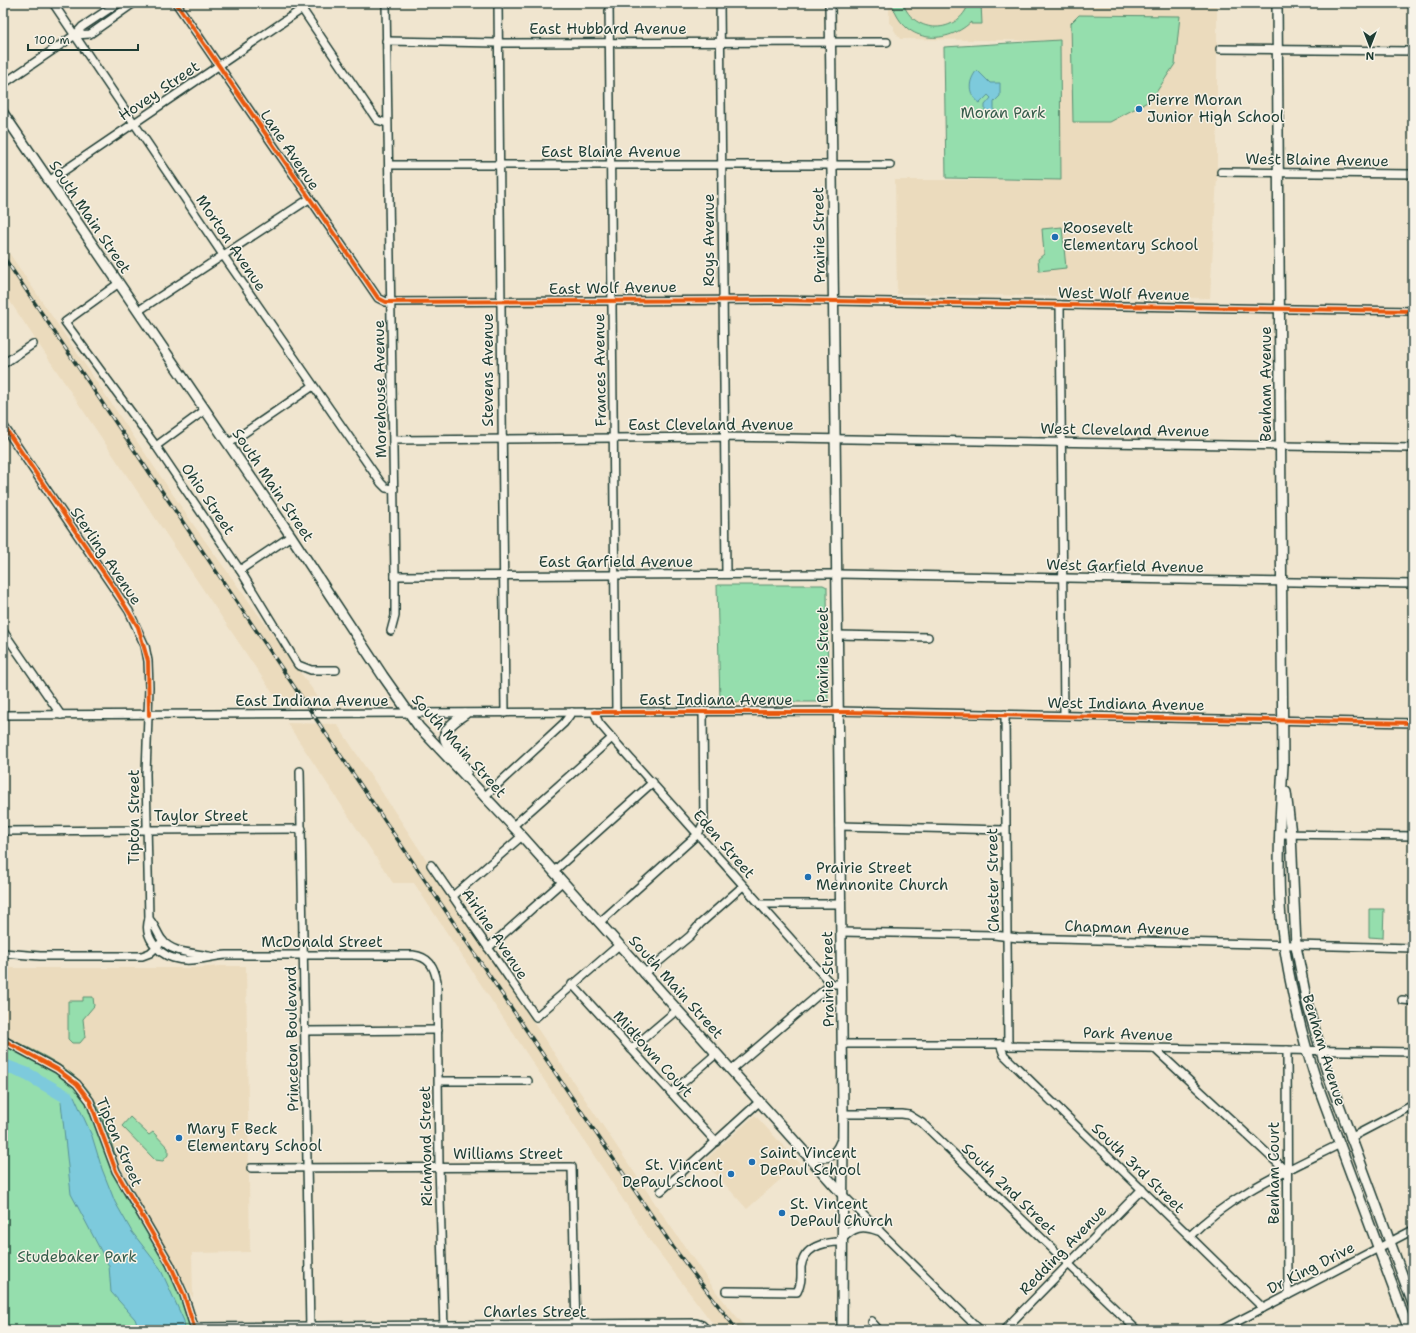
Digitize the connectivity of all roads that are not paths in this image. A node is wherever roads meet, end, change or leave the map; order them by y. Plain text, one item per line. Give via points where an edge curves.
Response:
1 (53, 3) edge
2 (118, 3) edge
3 (134, 3) edge
4 (176, 3) edge
5 (386, 3) edge
6 (498, 3) edge
7 (609, 3) edge
8 (720, 3) edge
9 (830, 3) edge
10 (1277, 3) edge
11 (300, 6) edge
12 (76, 35) junction
13 (386, 41) junction
14 (831, 41) junction
15 (498, 42) junction
16 (609, 42) junction
17 (721, 42) junction
18 (887, 42) dead end
19 (1220, 49) dead end
20 (1278, 49) junction
21 (1413, 51) edge
22 (219, 66) junction
23 (3, 84) edge
24 (3, 113) edge
25 (134, 123) junction
26 (387, 123) junction
27 (832, 164) junction
28 (390, 165) junction
29 (499, 165) junction
30 (610, 165) junction
31 (722, 165) junction
32 (890, 165) dead end
33 (1220, 172) dead end
34 (1279, 173) junction
35 (1413, 174) edge
36 (49, 181) junction
37 (309, 199) junction
38 (223, 255) junction
39 (119, 283) junction
40 (611, 300) junction
41 (723, 300) junction
42 (500, 301) junction
43 (834, 301) junction
44 (392, 302) junction
45 (1060, 305) junction
46 (1280, 308) junction
47 (138, 311) junction
48 (1413, 311) edge
49 (33, 344) dead end
50 (3, 364) edge
51 (312, 386) junction
52 (205, 410) junction
53 (3, 425) edge
54 (723, 437) junction
55 (836, 438) junction
56 (501, 439) junction
57 (614, 439) junction
58 (394, 440) junction
59 (1062, 442) junction
60 (228, 444) junction
61 (1280, 445) junction
62 (156, 446) junction
63 (1413, 448) edge
64 (394, 489) junction
65 (291, 536) junction
66 (240, 570) junction
67 (615, 574) junction
68 (726, 574) junction
69 (837, 574) junction
70 (503, 575) junction
71 (396, 576) junction
72 (1064, 578) junction
73 (1281, 582) junction
74 (1413, 584) edge
75 (3, 631) edge
76 (391, 631) dead end
77 (838, 635) junction
78 (928, 637) dead end
79 (336, 670) dead end
80 (572, 712) junction
81 (594, 712) junction
82 (616, 712) junction
83 (703, 712) junction
84 (838, 712) junction
85 (505, 713) junction
86 (61, 714) junction
87 (410, 714) junction
88 (465, 714) junction
89 (1005, 714) junction
90 (3, 715) edge
91 (149, 715) junction
92 (1064, 715) junction
93 (1282, 720) junction
94 (1413, 723) edge
95 (612, 738) junction
96 (1283, 765) junction
97 (300, 771) dead end
98 (468, 778) junction
99 (653, 782) junction
100 (484, 797) junction
101 (513, 826) junction
102 (839, 826) junction
103 (147, 829) junction
104 (302, 829) junction
105 (1005, 830) junction
106 (3, 831) edge
107 (698, 834) junction
108 (1279, 834) junction
109 (1291, 834) junction
110 (522, 836) junction
111 (1413, 836) edge
112 (431, 865) dead end
113 (554, 871) junction
114 (562, 882) junction
115 (743, 886) junction
116 (453, 896) junction
117 (760, 904) junction
118 (841, 904) junction
119 (149, 919) junction
120 (599, 923) junction
121 (841, 932) junction
122 (1007, 937) junction
123 (163, 941) junction
124 (619, 945) junction
125 (1284, 945) junction
126 (1296, 946) junction
127 (157, 948) junction
128 (488, 948) junction
129 (1413, 948) edge
130 (3, 953) edge
131 (304, 955) junction
132 (210, 956) junction
133 (431, 962) joint
134 (644, 974) junction
135 (572, 984) junction
136 (831, 984) junction
137 (842, 984) junction
138 (1402, 1000) dead end
139 (1413, 1001) edge
140 (677, 1010) junction
141 (438, 1030) junction
142 (305, 1031) junction
143 (3, 1040) edge
144 (842, 1044) junction
145 (1000, 1044) junction
146 (1008, 1046) junction
147 (631, 1049) junction
148 (1155, 1049) junction
149 (1287, 1050) junction
150 (1307, 1051) junction
151 (1321, 1051) junction
152 (1413, 1052) edge
153 (716, 1054) junction
154 (731, 1070) junction
155 (438, 1081) junction
156 (528, 1081) dead end
157 (671, 1093) junction
158 (760, 1102) junction
159 (1413, 1105) edge
160 (843, 1114) junction
161 (843, 1138) junction
162 (1350, 1138) junction
163 (716, 1142) junction
164 (1340, 1144) junction
165 (805, 1152) junction
166 (439, 1166) junction
167 (251, 1168) dead end
168 (307, 1168) junction
169 (1286, 1171) junction
170 (1142, 1189) junction
171 (661, 1191) dead end
172 (842, 1194) junction
173 (878, 1230) junction
174 (1413, 1230) edge
175 (1190, 1236) junction
176 (841, 1241) junction
177 (1389, 1242) junction
178 (1380, 1247) junction
179 (1068, 1264) junction
180 (726, 1291) dead end
181 (1288, 1295) junction
182 (1413, 1304) edge
183 (1263, 1308) junction
184 (871, 1322) dead end
185 (576, 1327) edge
186 (195, 1328) edge
187 (310, 1328) edge
188 (444, 1328) edge
189 (706, 1329) edge
190 (842, 1330) edge
191 (879, 1330) edge
192 (980, 1330) edge
193 (1004, 1330) edge
194 (1137, 1330) edge
195 (1221, 1330) edge
196 (1409, 1330) edge

1 - 12 street, Morton Avenue
2 - 12 street via 82,27
3 - 12 street via 90,34
4 - 22 street, Lane Avenue
5 - 13 street, Morehouse Avenue
6 - 15 street, Stevens Avenue
7 - 16 street, Frances Avenue
8 - 17 street, Roys Avenue
9 - 14 main road, Prairie Street
10 - 20 main road, Benham Avenue
11 - 22 street, Hovey Street
11 - 26 street via 377,120
12 - 23 street
12 - 25 street, Morton Avenue
13 - 15 street, East Hubbard Avenue
13 - 26 street, Morehouse Avenue
14 - 17 street, East Hubbard Avenue
14 - 18 street, East Hubbard Avenue
14 - 27 main road, Prairie Street
15 - 16 street, East Hubbard Avenue
15 - 29 street, Stevens Avenue
16 - 17 street, East Hubbard Avenue
16 - 30 street, Frances Avenue
17 - 31 street, Roys Avenue
19 - 20 street
20 - 21 street
20 - 34 main road, Benham Avenue
22 - 25 street, Hovey Street
22 - 37 street, Lane Avenue
24 - 36 main road, South Main Street
25 - 36 street, Hovey Street
25 - 38 street, Morton Avenue
26 - 28 street, Morehouse Avenue
27 - 31 street, East Blaine Avenue
27 - 32 street
27 - 43 main road, Prairie Street
28 - 29 street, East Blaine Avenue
28 - 44 street, Morehouse Avenue
29 - 30 street, East Blaine Avenue
29 - 42 street, Stevens Avenue
30 - 31 street, East Blaine Avenue
30 - 40 street, Frances Avenue
31 - 41 street, Roys Avenue
33 - 34 street, West Blaine Avenue
34 - 35 street, West Blaine Avenue
34 - 46 main road, Benham Avenue
36 - 39 main road, South Main Street
37 - 38 street
37 - 44 street, Lane Avenue via 378,298
38 - 47 street
38 - 51 street, Morton Avenue
39 - 47 main road, South Main Street
39 - 62 street, Ohio Street via 65,322
40 - 41 street, East Wolf Avenue
40 - 42 street, East Wolf Avenue
40 - 57 street, Frances Avenue
41 - 43 street, East Wolf Avenue
41 - 54 street, Roys Avenue
42 - 44 street, East Wolf Avenue
42 - 56 street, Stevens Avenue
43 - 45 street, West Wolf Avenue
43 - 55 main road, Prairie Street
44 - 58 street, Morehouse Avenue
45 - 46 street, West Wolf Avenue
45 - 59 street
46 - 48 street, West Wolf Avenue
46 - 61 main road, Benham Avenue
47 - 52 main road, South Main Street
49 - 50 street
51 - 60 street
51 - 64 street, Morton Avenue via 381,484
52 - 60 main road, South Main Street
52 - 62 street
53 - 91 street, Sterling Avenue via 138,627 148,660
54 - 55 street, East Cleveland Avenue
54 - 57 street, East Cleveland Avenue
54 - 68 street, Roys Avenue
55 - 59 street, West Cleveland Avenue
55 - 69 main road, Prairie Street
56 - 57 street, East Cleveland Avenue
56 - 58 street, East Cleveland Avenue
56 - 70 street, Stevens Avenue
57 - 67 street, Frances Avenue
58 - 64 street, Morehouse Avenue
59 - 61 street, West Cleveland Avenue
59 - 72 street
60 - 65 main road, South Main Street
61 - 63 street, West Cleveland Avenue
61 - 73 main road, Benham Avenue
62 - 66 street, Ohio Street
64 - 71 street, Morehouse Avenue
65 - 66 street
65 - 87 main road, South Main Street
66 - 79 street, Ohio Street via 298,665 311,670
67 - 68 street, East Garfield Avenue
67 - 70 street, East Garfield Avenue
67 - 82 street, Frances Avenue
68 - 69 street, East Garfield Avenue
69 - 72 street, West Garfield Avenue
69 - 77 main road, Prairie Street
70 - 71 street, East Garfield Avenue
70 - 85 street, Stevens Avenue
71 - 76 street, Morehouse Avenue via 396,616
72 - 73 street, West Garfield Avenue
72 - 92 street
73 - 74 street, West Garfield Avenue
73 - 93 main road, Benham Avenue
75 - 86 street
77 - 78 street
77 - 84 main road, Prairie Street
80 - 81 street, East Indiana Avenue
80 - 85 street, East Indiana Avenue
80 - 100 street via 564,723
81 - 82 street, East Indiana Avenue
81 - 95 street, Eden Street via 599,723
82 - 83 street, East Indiana Avenue
83 - 84 street, East Indiana Avenue
83 - 107 street via 704,822
84 - 89 street, West Indiana Avenue
84 - 102 main road, Prairie Street
85 - 88 street, East Indiana Avenue
86 - 90 street, East Indiana Avenue
86 - 91 street, East Indiana Avenue
87 - 88 street, East Indiana Avenue
87 - 91 street, East Indiana Avenue
87 - 98 main road, South Main Street
88 - 98 main road via 452,723 444,737 447,746 467,770
89 - 92 street, West Indiana Avenue
89 - 105 street, Chester Street
91 - 103 street, Tipton Street
92 - 93 street, West Indiana Avenue
93 - 94 street, West Indiana Avenue
93 - 96 main road, Benham Avenue
95 - 99 street, Eden Street
95 - 101 street
96 - 108 main road, Benham Avenue
96 - 109 main road, Benham Avenue
97 - 104 street, Princeton Boulevard
98 - 100 main road, South Main Street
99 - 107 street, Eden Street
99 - 113 street
100 - 101 main road, South Main Street
101 - 110 main road, South Main Street
102 - 105 street
102 - 118 main road, Prairie Street
103 - 104 street, Taylor Street
103 - 106 street, Taylor Street
103 - 119 street, Tipton Street
104 - 131 street, Princeton Boulevard
105 - 122 street, Chester Street
107 - 115 street, Eden Street
107 - 120 street
108 - 109 street
108 - 125 main road, Benham Avenue
109 - 111 street
109 - 126 main road, Benham Avenue
110 - 113 main road, South Main Street
110 - 116 street
112 - 116 street, Airline Avenue
113 - 114 main road, South Main Street
114 - 120 main road, South Main Street
114 - 128 street
115 - 117 street, Eden Street
115 - 134 street via 690,936
116 - 128 street, Airline Avenue
117 - 118 street
117 - 136 street, Eden Street
118 - 121 main road, Prairie Street
119 - 123 street
119 - 127 street, Tipton Street via 149,934
120 - 124 main road, South Main Street
121 - 122 street, Chapman Avenue
121 - 137 main road, Prairie Street
122 - 125 street, Chapman Avenue
122 - 146 street, Chester Street
123 - 127 street
123 - 132 street, McDonald Street via 175,950
124 - 134 main road, South Main Street
124 - 135 street
125 - 126 street, Chapman Avenue
125 - 150 main road, Benham Avenue
126 - 129 street, Chapman Avenue
126 - 151 main road, Benham Avenue via 1307,1003
127 - 130 street via 142,956 34,956
127 - 132 street, McDonald Street via 173,958 185,960
128 - 135 street, Airline Avenue via 536,1017
131 - 132 street, McDonald Street
131 - 133 street, McDonald Street via 419,955
131 - 142 street, Princeton Boulevard
133 - 141 street, Richmond Street via 437,981
134 - 140 main road, South Main Street
135 - 147 street, Midtown Court
136 - 137 street
136 - 154 street
137 - 144 main road, Prairie Street
138 - 139 street
140 - 147 street
140 - 153 main road, South Main Street
141 - 142 street
141 - 155 street, Richmond Street
142 - 168 street, Princeton Boulevard
143 - 186 street, Tipton Street via 57,1069 77,1084 90,1101 116,1171 170,1264
144 - 145 street, Park Avenue
144 - 160 main road, Prairie Street
145 - 146 street, Park Avenue
145 - 170 street, South 3rd Street via 1004,1055
146 - 148 street, Park Avenue
147 - 157 street, Midtown Court
148 - 149 street, Park Avenue
148 - 169 street
149 - 150 street, Park Avenue
149 - 169 street, Benham Court
150 - 151 street, Park Avenue
150 - 164 main road, Benham Avenue
151 - 152 street, Park Avenue
151 - 162 main road, Benham Avenue
153 - 154 main road, South Main Street
153 - 157 street
154 - 158 main road, South Main Street
155 - 156 street
155 - 166 street, Richmond Street
157 - 163 street, Midtown Court
158 - 163 street
158 - 165 main road, South Main Street
159 - 162 street
160 - 161 main road, Prairie Street
160 - 179 street, South 2nd Street via 902,1114 922,1123
161 - 165 main road via 838,1150 827,1157
161 - 172 main road, Prairie Street
162 - 177 main road, Benham Avenue
163 - 171 street
164 - 169 street
164 - 178 main road, Benham Avenue
165 - 172 main road, South Main Street
166 - 168 street, Williams Street
166 - 185 street, Williams Street via 572,1167
166 - 188 street, Richmond Street
167 - 168 street, Williams Street
168 - 187 street, Princeton Boulevard
169 - 175 street via 1232,1201 1209,1217
169 - 181 street, Benham Court
170 - 175 street, South 3rd Street
170 - 179 street, Redding Avenue
172 - 173 street, South Main Street
172 - 176 main road, Prairie Street
173 - 176 main road via 861,1226 848,1231
173 - 192 street, South Main Street
174 - 177 street, Dr King Drive
175 - 183 street, South 3rd Street
176 - 180 street via 825,1243 810,1250 802,1264 801,1285 797,1292
176 - 190 main road, Prairie Street
177 - 178 street, Dr King Drive
177 - 182 main road, Benham Avenue
178 - 181 street, Dr King Drive
178 - 196 main road, Benham Avenue
179 - 193 street, Redding Avenue
179 - 194 street, South 2nd Street
181 - 183 street, Dr King Drive
183 - 195 street, Dr King Drive
184 - 191 street
185 - 188 street, Charles Street
185 - 189 street, Charles Street via 696,1323
186 - 187 street, Charles Street
187 - 188 street, Charles Street

